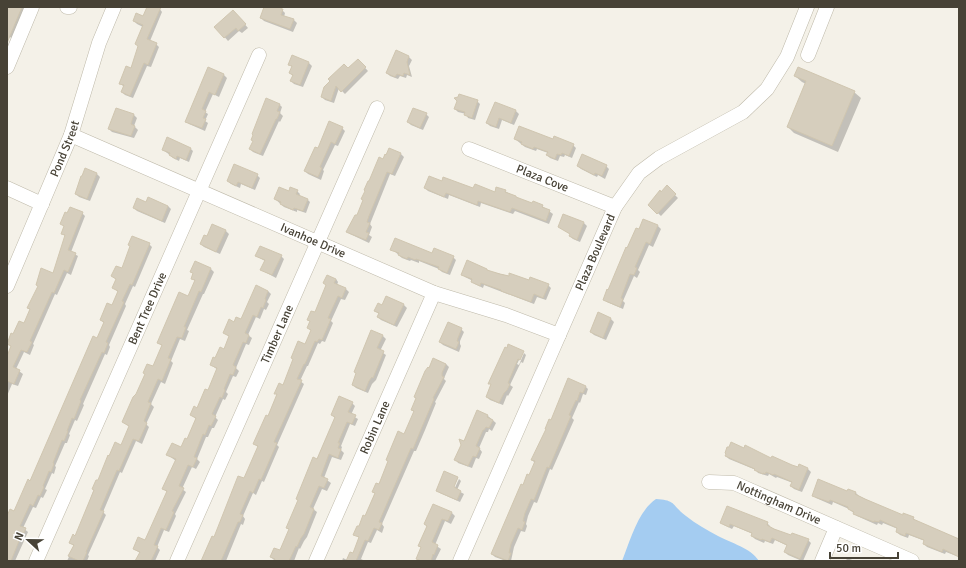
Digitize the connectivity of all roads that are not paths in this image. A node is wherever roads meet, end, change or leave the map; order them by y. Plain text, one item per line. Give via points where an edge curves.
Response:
1 (32, 7) edge
2 (114, 7) edge
3 (807, 7) edge
4 (827, 7) edge
5 (808, 55) dead end
6 (259, 56) dead end
7 (7, 67) edge
8 (376, 108) dead end
9 (71, 135) junction
10 (469, 149) dead end
11 (7, 188) edge
12 (199, 192) junction
13 (42, 204) junction
14 (615, 207) junction
15 (318, 242) junction
16 (7, 286) edge
17 (434, 293) junction
18 (559, 336) junction
19 (709, 482) dead end
20 (836, 528) junction
21 (36, 561) edge
22 (177, 561) edge
23 (316, 561) edge
24 (460, 561) edge
25 (822, 561) edge
26 (912, 561) edge

1 - 7 street
2 - 9 street, Pond Street
3 - 14 street, Plaza Boulevard via 786,57 768,89 743,112 659,158 639,173
4 - 5 street
6 - 12 street, Bent Tree Drive
8 - 15 street, Timber Lane
9 - 12 street, Ivanhoe Drive
9 - 13 street, Pond Street
10 - 14 street, Plaza Cove
11 - 13 street
12 - 15 street, Ivanhoe Drive
12 - 21 street, Bent Tree Drive
13 - 16 street, Pond Street
14 - 18 street, Plaza Boulevard
15 - 17 street, Ivanhoe Drive
15 - 22 street, Timber Lane
17 - 18 street, Ivanhoe Drive via 506,315
17 - 23 street, Robin Lane
18 - 24 street, Plaza Boulevard
19 - 20 street, Nottingham Drive via 734,483
20 - 25 street
20 - 26 street, Nottingham Drive

